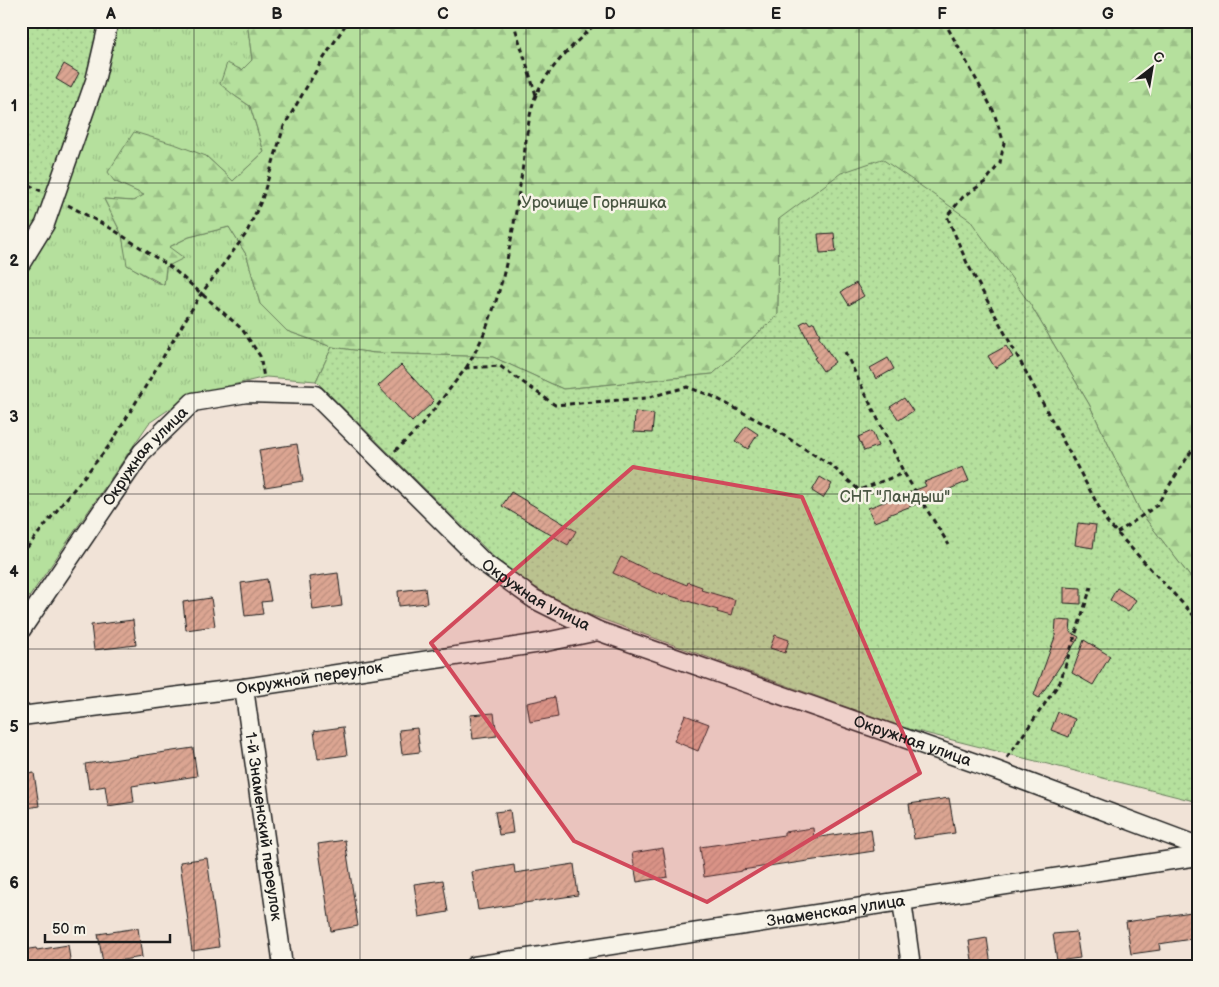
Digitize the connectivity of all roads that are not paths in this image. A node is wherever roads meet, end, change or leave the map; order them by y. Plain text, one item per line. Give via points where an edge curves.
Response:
1 (108, 21) edge
2 (21, 263) edge
3 (21, 630) edge
4 (598, 631) junction
5 (244, 688) junction
6 (21, 716) edge
7 (1198, 846) edge
8 (1198, 856) edge
9 (902, 901) junction
10 (283, 966) edge
11 (474, 966) edge
12 (912, 966) edge

1 - 2 street via 95,81 45,224
3 - 4 street, Окружная улица via 142,452 193,402 247,392 315,395 484,563 534,599
4 - 5 street, Окружной переулок via 541,643
4 - 7 street, Окружная улица via 998,771
5 - 6 street, Окружной переулок
5 - 10 street, 1-й Знаменский переулок
8 - 9 street, Знаменская улица
9 - 11 street, Знаменская улица
9 - 12 street

